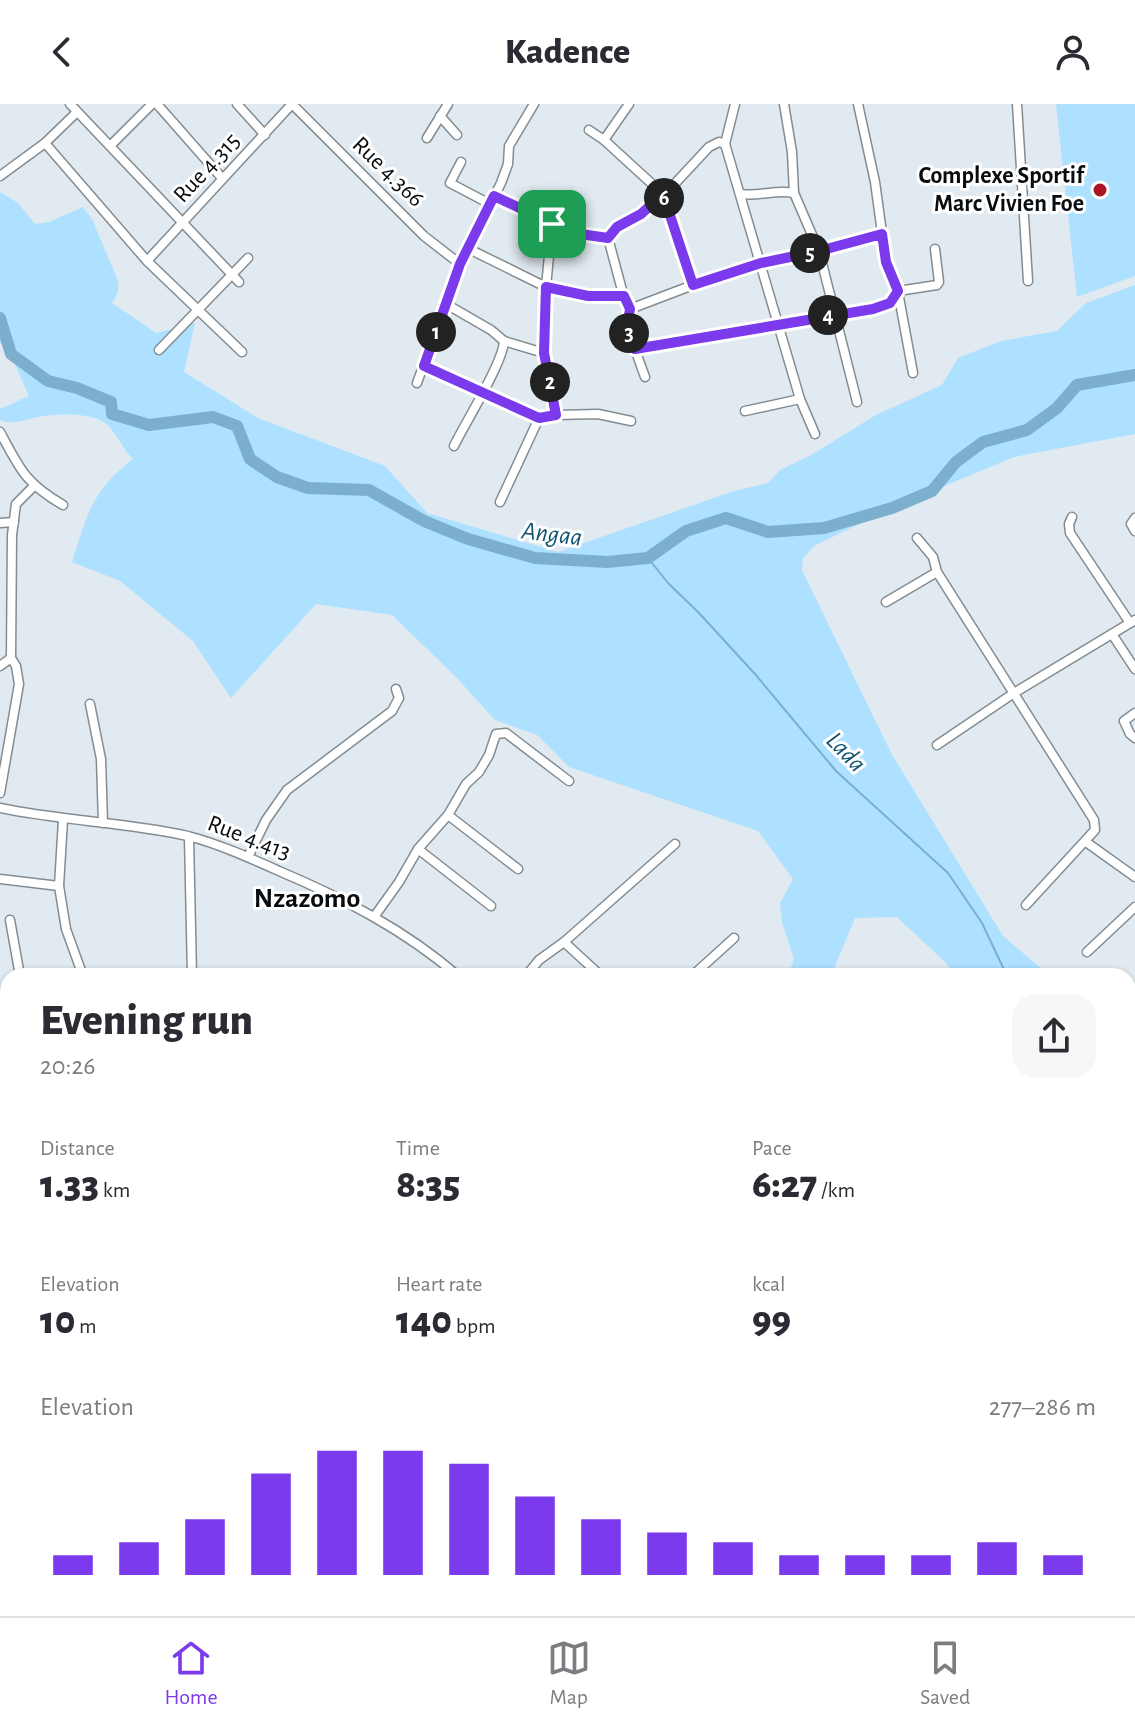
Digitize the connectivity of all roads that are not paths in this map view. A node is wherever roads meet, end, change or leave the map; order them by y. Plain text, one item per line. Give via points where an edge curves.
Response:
1 (70, 104) edge
2 (154, 104) edge
3 (237, 104) edge
4 (292, 104) edge
5 (448, 104) edge
6 (534, 104) edge
7 (629, 104) edge
8 (784, 104) edge
9 (858, 104) edge
10 (1017, 104) edge
11 (732, 105) edge
12 (77, 112) junction
13 (440, 116) junction
14 (589, 130) dead end
15 (265, 135) junction
16 (457, 135) dead end
17 (427, 138) dead end
18 (604, 140) junction
19 (45, 143) junction
20 (725, 144) junction
21 (110, 146) junction
22 (461, 162) dead end
23 (0, 176) edge
24 (222, 178) junction
25 (794, 193) junction
26 (663, 194) junction
27 (741, 194) junction
28 (492, 200) junction
29 (183, 223) junction
30 (552, 224) junction
31 (882, 234) junction
32 (608, 238) junction
33 (469, 249) junction
34 (935, 249) dead end
35 (819, 251) junction
36 (248, 258) dead end
37 (147, 261) junction
38 (761, 263) junction
39 (460, 264) junction
40 (232, 275) junction
41 (1028, 281) dead end
42 (239, 282) dead end
43 (693, 285) junction
44 (546, 287) junction
45 (898, 291) junction
46 (624, 296) junction
47 (446, 304) junction
48 (630, 309) junction
49 (198, 310) junction
50 (834, 314) junction
51 (778, 323) junction
52 (504, 341) junction
53 (635, 349) junction
54 (159, 350) dead end
55 (242, 352) dead end
56 (544, 353) junction
57 (424, 366) junction
58 (913, 373) dead end
59 (645, 377) dead end
60 (417, 383) dead end
61 (481, 393) junction
62 (800, 399) junction
63 (857, 402) dead end
64 (745, 411) dead end
65 (556, 415) junction
66 (539, 418) junction
67 (631, 421) dead end
68 (0, 432) edge
69 (815, 434) dead end
70 (454, 446) dead end
71 (33, 487) junction
72 (500, 502) dead end
73 (63, 505) dead end
74 (1072, 517) dead end
75 (1135, 518) edge
76 (14, 522) junction
77 (0, 523) edge
78 (1135, 531) edge
79 (917, 538) dead end
80 (937, 572) junction
81 (886, 602) dead end
82 (1133, 621) edge
83 (1112, 634) junction
84 (11, 658) junction
85 (0, 666) edge
86 (1135, 669) edge
87 (396, 689) dead end
88 (1014, 693) junction
89 (90, 704) dead end
90 (1135, 713) edge
91 (1135, 738) edge
92 (937, 745) dead end
93 (569, 781) dead end
94 (0, 793) edge
95 (0, 808) edge
96 (448, 815) junction
97 (63, 820) junction
98 (103, 823) junction
99 (189, 837) junction
100 (1086, 842) junction
101 (675, 844) dead end
102 (418, 849) junction
103 (248, 857) junction
104 (518, 869) dead end
105 (1135, 877) edge
106 (0, 879) edge
107 (59, 886) junction
108 (1026, 905) dead end
109 (491, 906) dead end
110 (1135, 907) edge
111 (374, 917) junction
112 (10, 920) dead end
113 (734, 938) dead end
114 (564, 942) junction
115 (1087, 952) dead end
116 (19, 968) edge
117 (80, 968) edge
118 (192, 968) edge
119 (448, 968) edge
120 (532, 968) edge
121 (592, 968) edge
122 (701, 968) edge

1 - 12 street
2 - 21 street
2 - 24 street
3 - 15 street
4 - 15 street, Rue 4.315
4 - 39 street, Rue 4.366 via 416,228
5 - 13 street
6 - 28 street via 509,146 508,164
7 - 18 street
8 - 25 street
9 - 31 street
10 - 41 street
11 - 20 street
12 - 19 street
12 - 21 street
13 - 16 street
13 - 17 street
14 - 18 street
15 - 24 street, Rue 4.315
18 - 26 street
19 - 23 street
19 - 37 street
20 - 26 street via 709,147
20 - 27 street
21 - 29 street
22 - 28 street via 450,183
24 - 29 street, Rue 4.315
25 - 27 street
25 - 35 street
26 - 32 street
26 - 43 street
27 - 38 street
28 - 30 street
28 - 33 street
29 - 37 street, Rue 4.315
29 - 40 street
30 - 32 street
30 - 44 street
31 - 35 street
31 - 45 street
32 - 46 street
33 - 39 street
33 - 44 street
34 - 45 street via 937,285
35 - 38 street
35 - 50 street
36 - 40 street
37 - 49 street
38 - 43 street
38 - 51 street
39 - 47 street
40 - 42 street
40 - 49 street
43 - 48 street
44 - 46 street via 588,296
44 - 56 street
45 - 50 street via 890,303
45 - 58 street
46 - 48 street
47 - 52 street
47 - 57 street
48 - 53 street via 627,327
49 - 54 street
49 - 55 street
50 - 51 street
50 - 63 street
51 - 53 street
51 - 62 street
52 - 56 street
52 - 61 street
53 - 59 street
56 - 65 street
57 - 60 street
57 - 61 street
61 - 66 street
61 - 70 street
62 - 64 street
62 - 69 street
65 - 66 street
65 - 67 street via 598,414
66 - 72 street
68 - 71 street
71 - 73 street
71 - 76 street via 16,504
74 - 82 street via 1070,533
75 - 78 street
76 - 77 street
76 - 84 street
79 - 80 street via 933,557
80 - 81 street
80 - 88 street
82 - 83 street
83 - 86 street
83 - 88 street
84 - 85 street
84 - 94 street via 19,684
87 - 103 street via 399,698 392,711 287,790
88 - 92 street
88 - 100 street via 1094,820 1095,830
89 - 98 street via 101,759
90 - 91 street via 1124,721
93 - 96 street via 499,732
95 - 97 street, Rue 4.413
96 - 102 street
96 - 104 street
97 - 98 street, Rue 4.413
97 - 107 street
98 - 99 street, Rue 4.413
99 - 103 street, Rue 4.413
99 - 118 street
100 - 105 street
100 - 108 street
101 - 114 street
102 - 109 street
102 - 111 street
103 - 111 street, Rue 4.413
106 - 107 street
107 - 117 street
110 - 115 street
111 - 119 street, Rue 4.413
112 - 116 street
113 - 122 street
114 - 120 street
114 - 121 street

